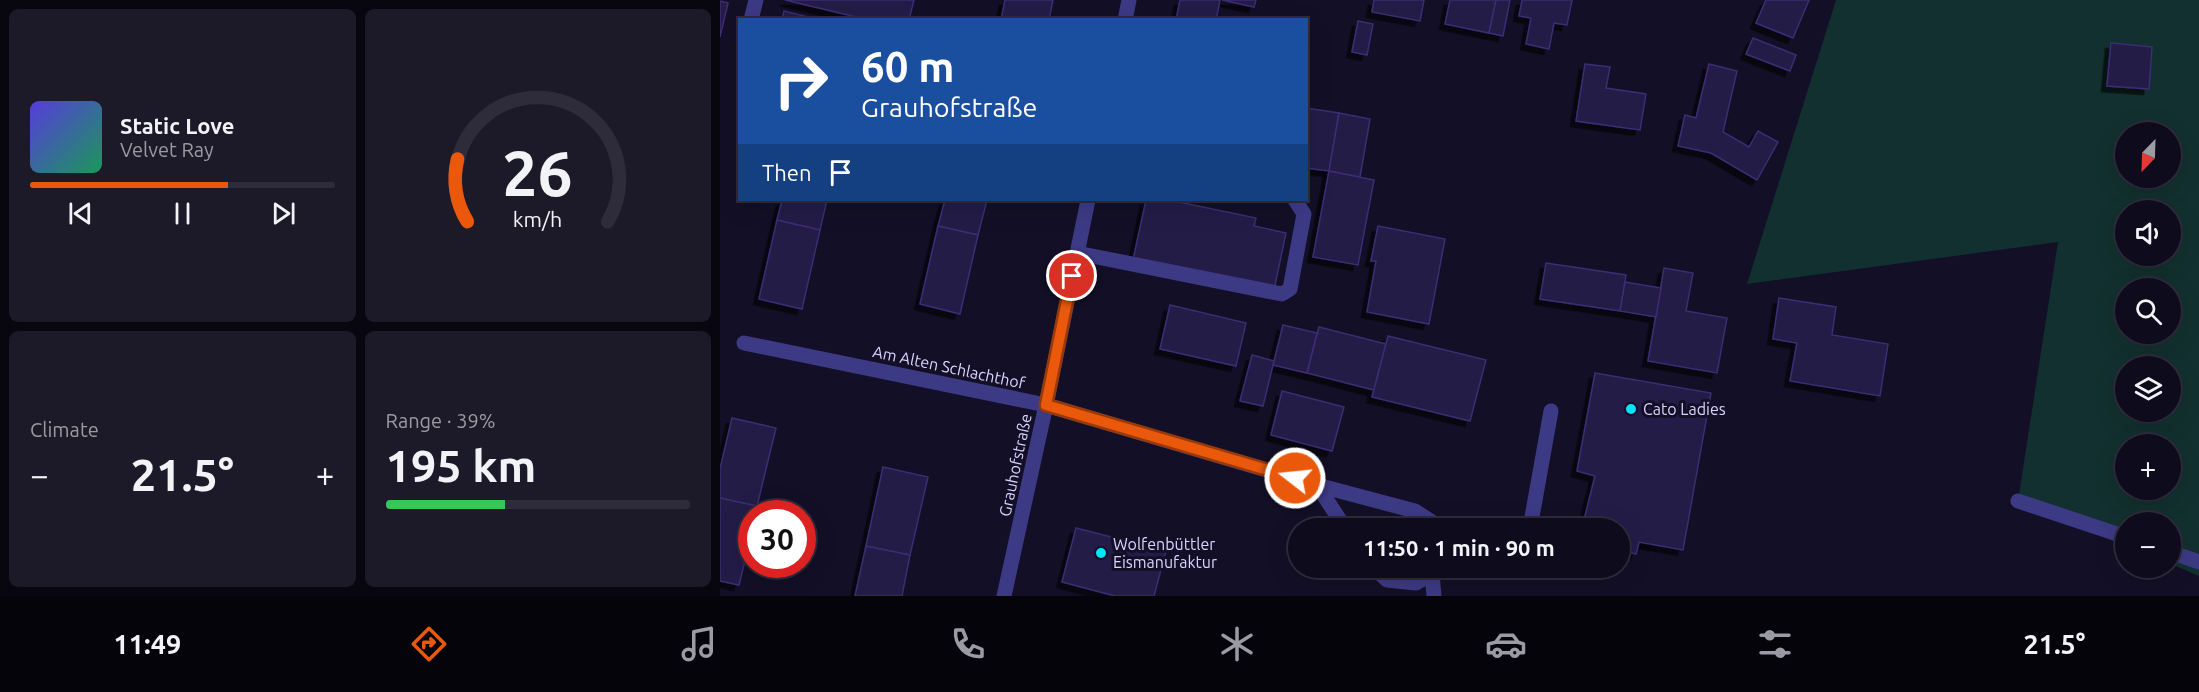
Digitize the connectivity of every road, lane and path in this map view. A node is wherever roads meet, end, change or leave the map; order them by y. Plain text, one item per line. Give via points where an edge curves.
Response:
1 (756, 0) edge
2 (1129, 0) edge
3 (752, 18) edge
4 (1125, 18) edge
5 (1088, 201) edge
6 (1296, 201) edge
7 (1077, 253) junction
8 (744, 343) dead end
9 (1046, 405) junction
10 (1551, 411) dead end
11 (1317, 485) junction
12 (2018, 501) dead end
13 (1338, 518) edge
14 (1426, 518) edge
15 (1532, 518) edge
16 (2115, 533) edge
17 (2181, 556) edge
18 (2199, 562) edge
19 (1384, 578) edge
20 (1423, 578) edge
21 (1435, 578) edge
22 (1004, 596) edge
23 (1434, 596) edge

1 - 3 street
2 - 4 street
5 - 7 street, Grauhofstraße
6 - 7 street via 1304,214 1290,289 1282,294
7 - 9 street, Grauhofstraße
8 - 9 street, Am Alten Schlachthof
9 - 11 street, Am Alten Schlachthof
9 - 22 street, Grauhofstraße
10 - 15 street
11 - 13 street
11 - 14 street, Am Alten Schlachthof via 1415,511
12 - 16 street
17 - 18 street
19 - 20 street via 1416,583
21 - 23 street

